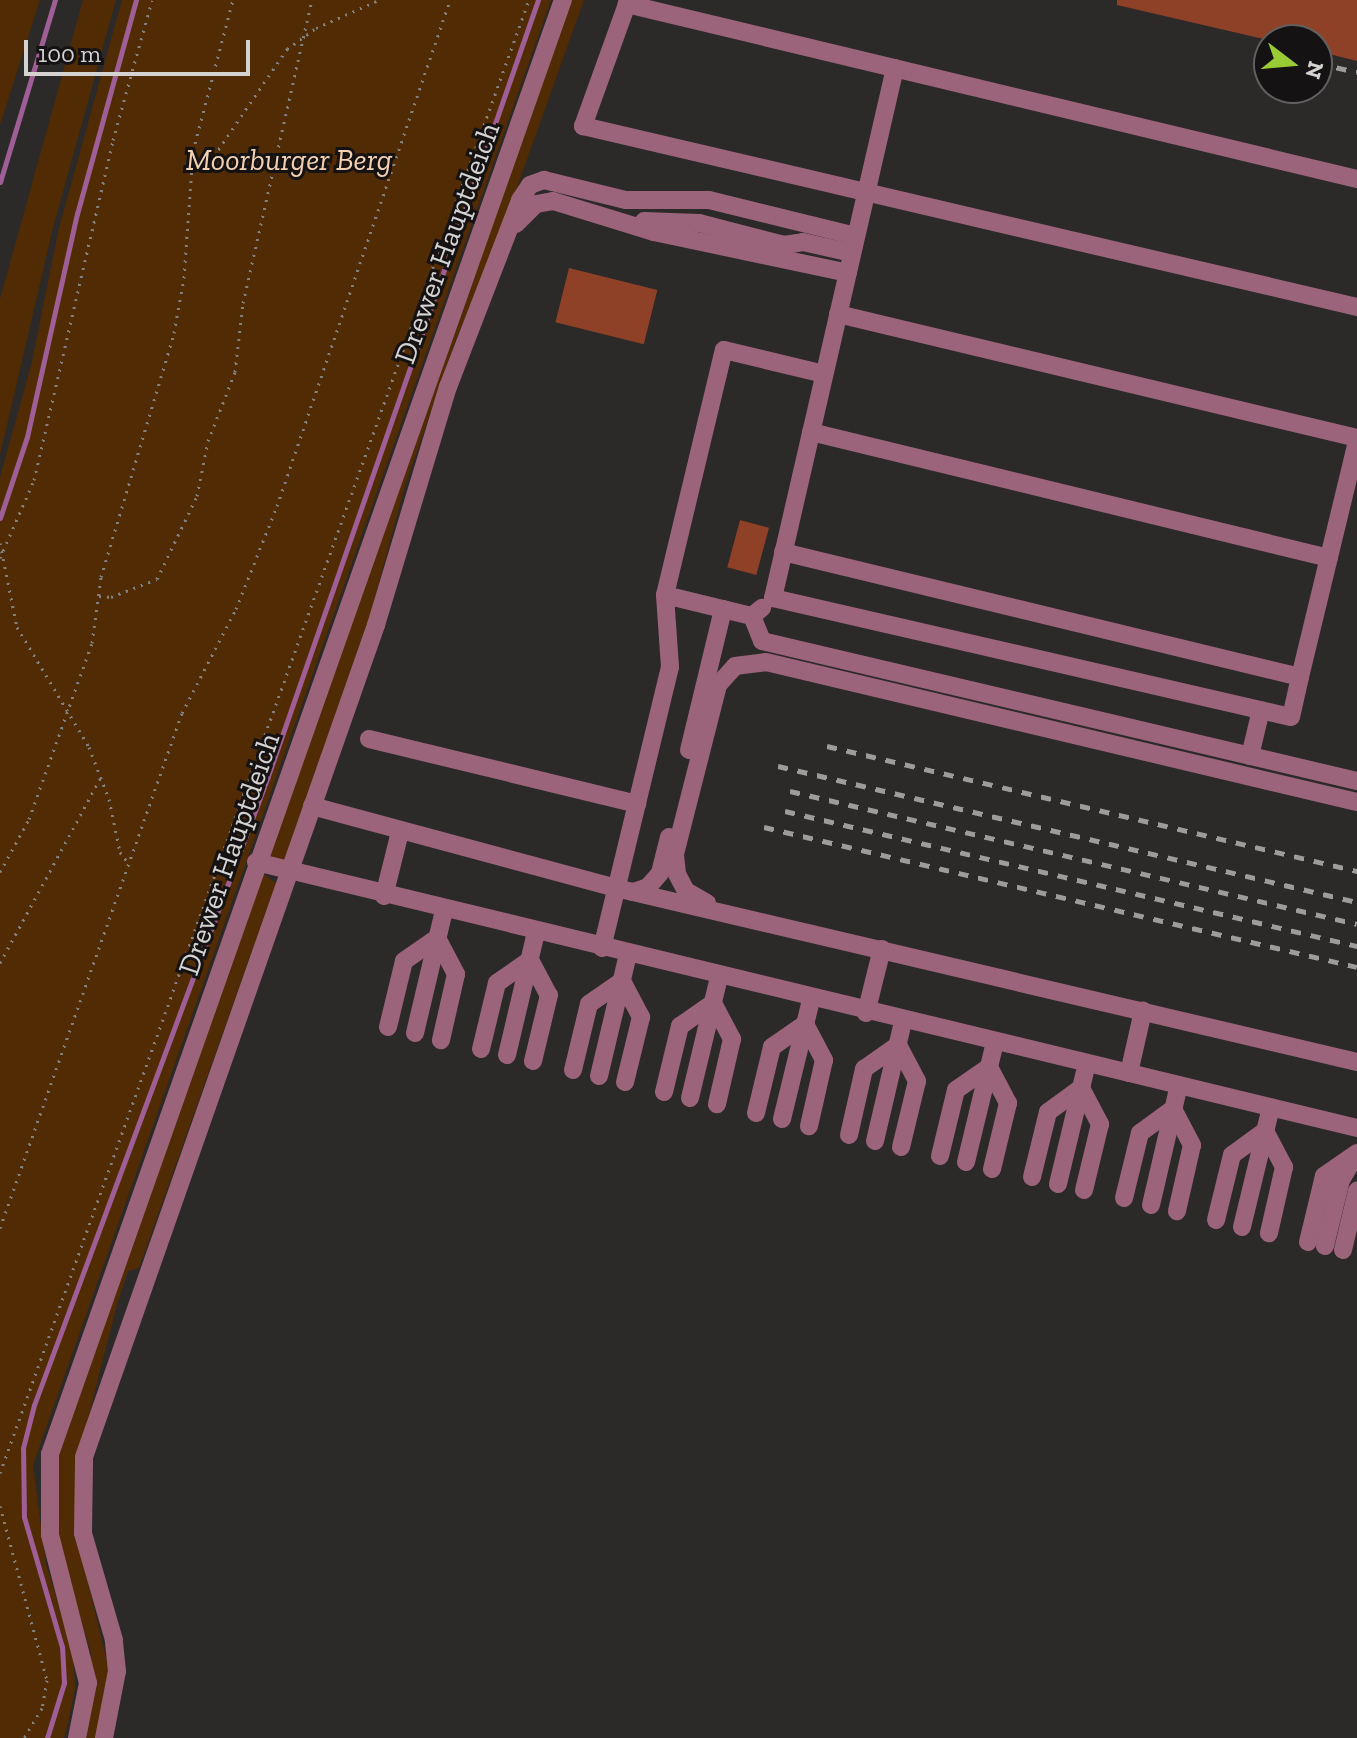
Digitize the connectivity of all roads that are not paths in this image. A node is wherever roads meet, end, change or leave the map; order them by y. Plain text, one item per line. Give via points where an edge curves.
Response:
1 (563, 0) edge
2 (895, 68) junction
3 (1357, 179) edge
4 (867, 192) junction
5 (626, 221) junction
6 (506, 240) junction
7 (854, 245) junction
8 (848, 273) junction
9 (1357, 307) edge
10 (838, 314) junction
11 (824, 374) junction
12 (811, 432) junction
13 (1357, 440) edge
14 (783, 552) junction
15 (1329, 558) junction
16 (665, 595) junction
17 (773, 598) junction
18 (723, 609) junction
19 (752, 616) junction
20 (1300, 677) junction
21 (1261, 710) junction
22 (369, 739) dead end
23 (1250, 756) junction
24 (1357, 781) edge
25 (1357, 802) edge
26 (637, 804) junction
27 (312, 806) junction
28 (400, 832) junction
29 (256, 862) junction
30 (288, 873) junction
31 (624, 890) junction
32 (384, 896) junction
33 (444, 910) junction
34 (731, 915) junction
35 (536, 932) junction
36 (437, 938) junction
37 (602, 948) junction
38 (882, 949) junction
39 (628, 954) junction
40 (530, 960) junction
41 (719, 977) junction
42 (622, 981) junction
43 (811, 1000) junction
44 (713, 1003) junction
45 (1143, 1011) junction
46 (866, 1013) junction
47 (903, 1022) junction
48 (805, 1024) junction
49 (995, 1042) junction
50 (898, 1045) junction
51 (507, 1055) junction
52 (1357, 1062) edge
53 (1087, 1063) junction
54 (989, 1067) junction
55 (1129, 1073) junction
56 (599, 1076) junction
57 (1179, 1085) junction
58 (1081, 1088) junction
59 (690, 1098) junction
60 (1271, 1107) junction
61 (1173, 1109) junction
62 (782, 1120) junction
63 (1357, 1128) edge
64 (1265, 1131) junction
65 (875, 1141) junction
66 (1357, 1153) edge
67 (966, 1162) junction
68 (1058, 1184) junction
69 (1357, 1191) edge
70 (1151, 1205) junction
71 (1242, 1227) junction
72 (1357, 1230) edge
73 (1330, 1247) junction
74 (77, 1738) edge
75 (104, 1738) edge

1 - 29 street, Drewer Hauptdeich
2 - 3 street
2 - 4 street
2 - 4 street via 627,4 583,126
4 - 7 street
4 - 9 street
5 - 6 street via 544,201 530,208
5 - 7 street via 699,223 784,245
5 - 8 street via 654,232
6 - 7 street via 526,190 544,180 626,200 709,200
6 - 27 street via 421,465 376,625
7 - 8 street
8 - 10 street
10 - 11 street
10 - 13 street
11 - 12 street
11 - 16 street via 724,350
12 - 14 street
12 - 15 street
13 - 15 street
14 - 17 street
14 - 20 street
15 - 20 street
16 - 18 street
16 - 26 street via 670,667
17 - 19 street
17 - 21 street
18 - 19 street
18 - 31 street via 660,873 648,887
19 - 23 street via 762,641
20 - 21 street via 1291,717
21 - 23 street
22 - 26 street
23 - 24 street
25 - 34 street via 766,662 735,666 718,685 675,854 686,891
26 - 31 street
27 - 28 street
27 - 30 street
28 - 31 street
28 - 32 street
29 - 30 street
29 - 74 street, Drewer Hauptdeich via 50,1454 50,1535 88,1683
30 - 32 street
30 - 75 street via 84,1457 83,1533 114,1640 117,1671
31 - 34 street
31 - 37 street
32 - 33 street
33 - 35 street
33 - 36 street
34 - 38 street
35 - 37 street
35 - 40 street
36 - 36 street via 439,970 415,1033 404,961
37 - 39 street
38 - 45 street
38 - 46 street
39 - 41 street
39 - 42 street
40 - 51 street
40 - 51 street via 497,983
40 - 51 street via 549,995
41 - 43 street
41 - 44 street
42 - 56 street
42 - 56 street via 589,1004
42 - 56 street via 641,1017
43 - 46 street
43 - 48 street
44 - 59 street
44 - 59 street via 680,1026
44 - 59 street via 732,1039
45 - 52 street
45 - 55 street
46 - 47 street
47 - 49 street
47 - 50 street
48 - 62 street
48 - 62 street via 772,1047
48 - 62 street via 824,1060
49 - 53 street
49 - 54 street
50 - 65 street
50 - 65 street via 917,1081
50 - 65 street via 864,1069
53 - 55 street
53 - 58 street
54 - 67 street
54 - 67 street via 956,1090
54 - 67 street via 1008,1103
55 - 57 street
57 - 60 street
57 - 61 street
58 - 68 street
58 - 68 street via 1048,1112
58 - 68 street via 1100,1124
60 - 63 street
60 - 64 street
61 - 70 street
61 - 70 street via 1192,1145
61 - 70 street via 1140,1133
64 - 71 street
64 - 71 street via 1232,1155
64 - 71 street via 1284,1167
66 - 73 street via 1341,1180
69 - 73 street
72 - 73 street

